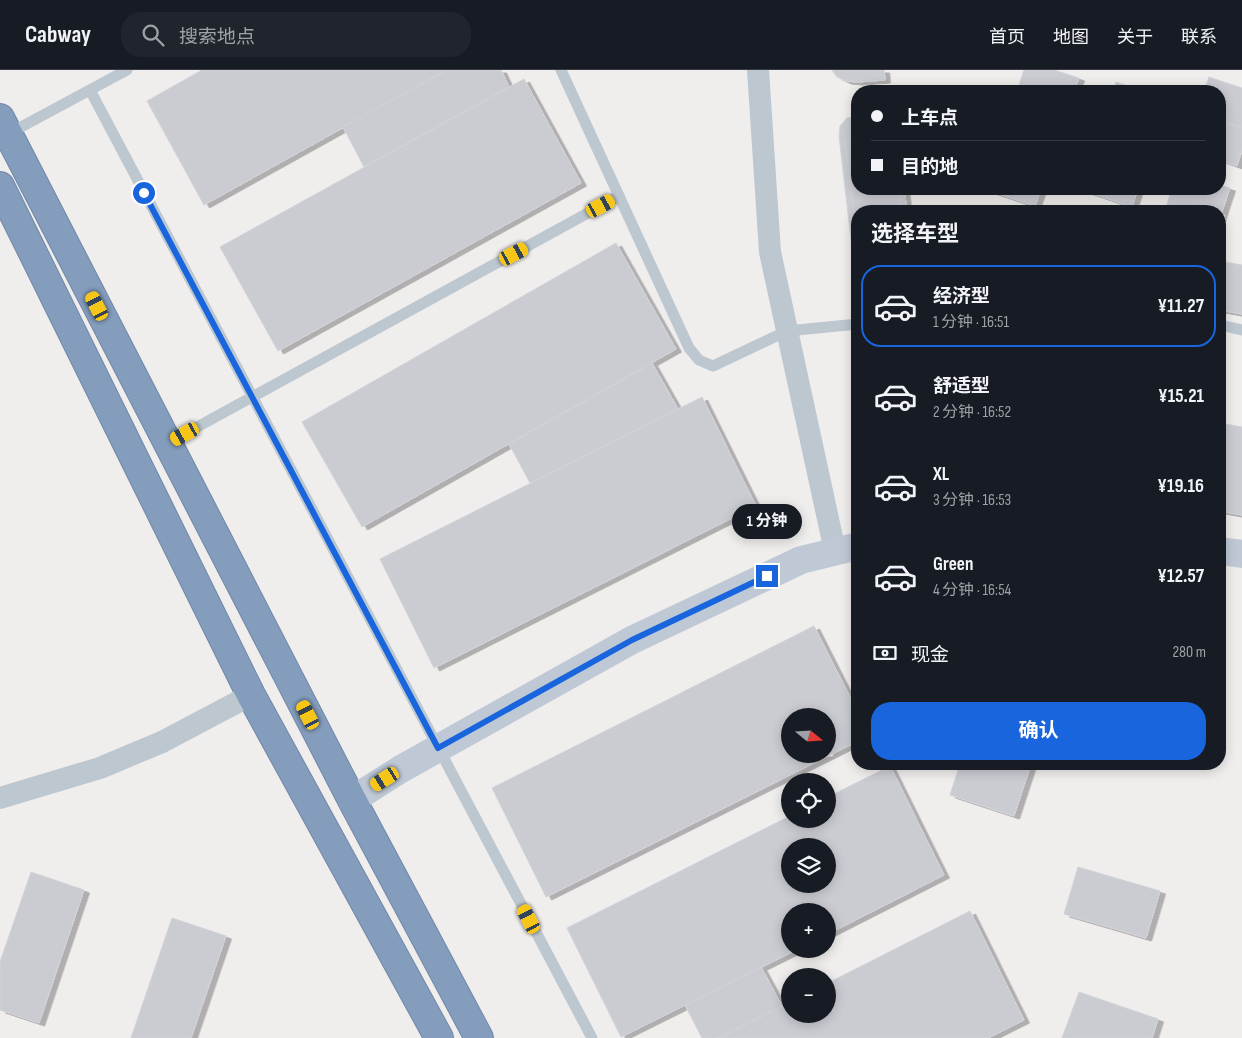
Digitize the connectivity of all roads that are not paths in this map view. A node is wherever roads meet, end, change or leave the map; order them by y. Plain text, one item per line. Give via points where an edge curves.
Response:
1 (127, 70) edge
2 (561, 70) edge
3 (758, 70) edge
4 (90, 90) junction
5 (4, 126) edge
6 (0, 186) edge
7 (619, 196) junction
8 (851, 325) edge
9 (1226, 326) edge
10 (1242, 330) edge
11 (787, 331) junction
12 (252, 397) junction
13 (168, 443) junction
14 (846, 548) edge
15 (1226, 552) edge
16 (1242, 554) edge
17 (251, 694) junction
18 (438, 748) junction
19 (0, 798) edge
20 (352, 800) junction
21 (440, 1038) edge
22 (479, 1038) edge
23 (592, 1038) edge

1 - 4 lane
2 - 7 lane
3 - 11 street via 770,252
4 - 5 lane
4 - 12 lane
5 - 13 highway
6 - 17 highway
7 - 11 lane via 689,348 699,360 713,366
7 - 12 lane
8 - 11 lane
9 - 10 lane
11 - 14 street
12 - 13 lane
12 - 18 lane
13 - 20 highway
14 - 18 street via 801,560 632,640
15 - 16 street
17 - 19 street via 162,742 109,764
17 - 21 highway
18 - 20 street
18 - 23 lane
20 - 22 highway

